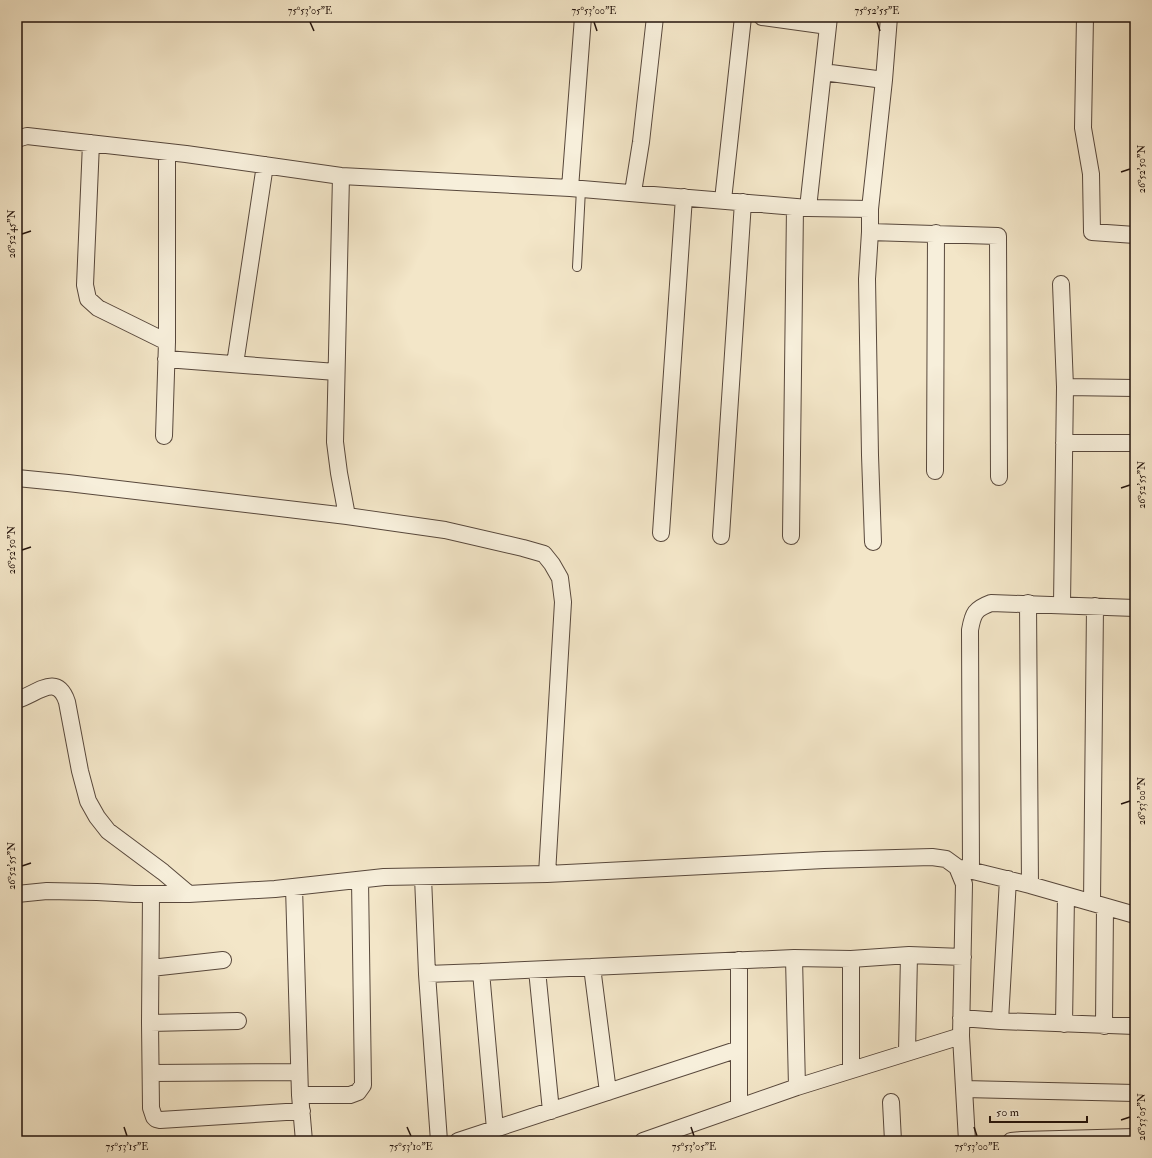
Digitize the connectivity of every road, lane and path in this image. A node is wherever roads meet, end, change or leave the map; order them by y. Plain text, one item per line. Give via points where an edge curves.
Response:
1 (584, 17) edge
2 (655, 17) edge
3 (743, 17) edge
4 (762, 17) edge
5 (889, 17) edge
6 (1085, 17) edge
7 (829, 21) edge
8 (823, 72) junction
9 (884, 80) junction
10 (17, 139) edge
11 (91, 143) junction
12 (167, 152) junction
13 (265, 165) junction
14 (341, 176) junction
15 (576, 188) junction
16 (634, 192) junction
17 (684, 197) junction
18 (723, 200) junction
19 (743, 202) junction
20 (802, 208) junction
21 (870, 209) junction
22 (870, 232) junction
23 (936, 234) junction
24 (1135, 235) edge
25 (577, 268) dead end
26 (1061, 284) dead end
27 (167, 342) junction
28 (166, 359) junction
29 (235, 364) junction
30 (336, 372) junction
31 (1065, 387) junction
32 (1135, 388) edge
33 (164, 436) dead end
34 (1064, 443) junction
35 (1135, 444) edge
36 (935, 471) dead end
37 (999, 477) dead end
38 (17, 478) edge
39 (347, 516) junction
40 (661, 533) dead end
41 (721, 536) dead end
42 (791, 536) dead end
43 (873, 542) dead end
44 (1028, 603) junction
45 (1062, 604) junction
46 (1096, 606) junction
47 (1135, 608) edge
48 (17, 700) edge
49 (964, 868) junction
50 (547, 874) junction
51 (423, 877) junction
52 (360, 880) junction
53 (1008, 880) junction
54 (1030, 885) junction
55 (294, 886) junction
56 (17, 894) edge
57 (151, 894) junction
58 (189, 894) junction
59 (1066, 896) junction
60 (1099, 905) junction
61 (1135, 915) edge
62 (909, 955) junction
63 (963, 957) junction
64 (794, 958) junction
65 (851, 958) junction
66 (223, 960) dead end
67 (739, 960) junction
68 (592, 967) junction
69 (150, 968) junction
70 (537, 970) junction
71 (482, 972) junction
72 (427, 974) junction
73 (961, 1018) junction
74 (238, 1021) dead end
75 (1000, 1021) junction
76 (150, 1023) junction
77 (1064, 1024) junction
78 (1104, 1026) junction
79 (1135, 1026) edge
80 (961, 1036) junction
81 (739, 1049) junction
82 (908, 1052) junction
83 (851, 1069) junction
84 (299, 1072) junction
85 (151, 1074) junction
86 (796, 1087) junction
87 (964, 1089) junction
88 (608, 1092) junction
89 (1135, 1093) edge
90 (300, 1095) junction
91 (891, 1102) dead end
92 (739, 1107) junction
93 (302, 1111) junction
94 (551, 1111) junction
95 (494, 1129) junction
96 (1135, 1137) edge
97 (304, 1141) edge
98 (439, 1141) edge
99 (458, 1141) edge
100 (643, 1141) edge
101 (894, 1141) edge
102 (967, 1141) edge
103 (1011, 1141) edge

1 - 15 street
2 - 16 street
3 - 18 street
4 - 7 street
5 - 9 street
6 - 24 street via 1083,128 1091,174 1092,232
7 - 8 street
8 - 9 street
8 - 20 street
9 - 21 street
10 - 11 street via 27,136
11 - 12 street
11 - 27 street via 85,285 88,299 98,308
12 - 13 street
12 - 27 street
13 - 14 street
13 - 29 street
14 - 15 street
14 - 30 street
15 - 16 street
15 - 25 lane
16 - 17 street
17 - 18 street
17 - 40 street
18 - 19 street
19 - 20 street
19 - 41 street
20 - 21 street
20 - 42 street
21 - 22 street
22 - 23 street
22 - 43 street via 867,279
23 - 36 street
23 - 37 street via 998,236
26 - 31 street
27 - 28 street
28 - 29 street
28 - 33 street
29 - 30 street
30 - 39 street via 335,442
31 - 32 street
31 - 34 street
34 - 35 street
34 - 45 street
38 - 39 street
39 - 50 street via 445,530 544,554 560,578 563,602
44 - 45 street
44 - 49 street via 991,603 979,608 972,617
44 - 54 street
45 - 46 street
46 - 47 street
46 - 60 street
48 - 58 street via 49,686 60,688 67,702 88,801 97,817 108,831
49 - 50 street via 946,859 932,857
49 - 53 street
49 - 63 street
50 - 51 street
51 - 52 street
51 - 72 street
52 - 55 street
52 - 90 street via 363,1085 358,1092 350,1095
53 - 54 street
53 - 75 street
54 - 59 street
55 - 58 street
55 - 84 street
56 - 57 street via 47,891
57 - 58 street
57 - 69 street
59 - 60 street
59 - 77 street
60 - 61 street
60 - 78 street
62 - 63 street
62 - 65 street
62 - 82 street
63 - 73 street
64 - 65 street
64 - 67 street
64 - 86 street
65 - 83 street
66 - 69 street
67 - 68 street
67 - 81 street
68 - 70 street
68 - 88 street
69 - 76 street
70 - 71 street
70 - 94 street
71 - 72 street
71 - 95 street
72 - 98 street
73 - 75 street
73 - 80 street
74 - 76 street
75 - 77 street
76 - 85 street
77 - 78 street
78 - 79 street
80 - 82 street
80 - 87 street
81 - 88 street
81 - 92 street
82 - 83 street
83 - 86 street
84 - 85 street
84 - 90 street
85 - 93 street via 151,1108 156,1119
86 - 92 street
87 - 89 street
87 - 102 street
88 - 94 street
90 - 93 street
91 - 101 street
92 - 100 street
93 - 97 street
94 - 95 street
95 - 99 street
96 - 103 street

